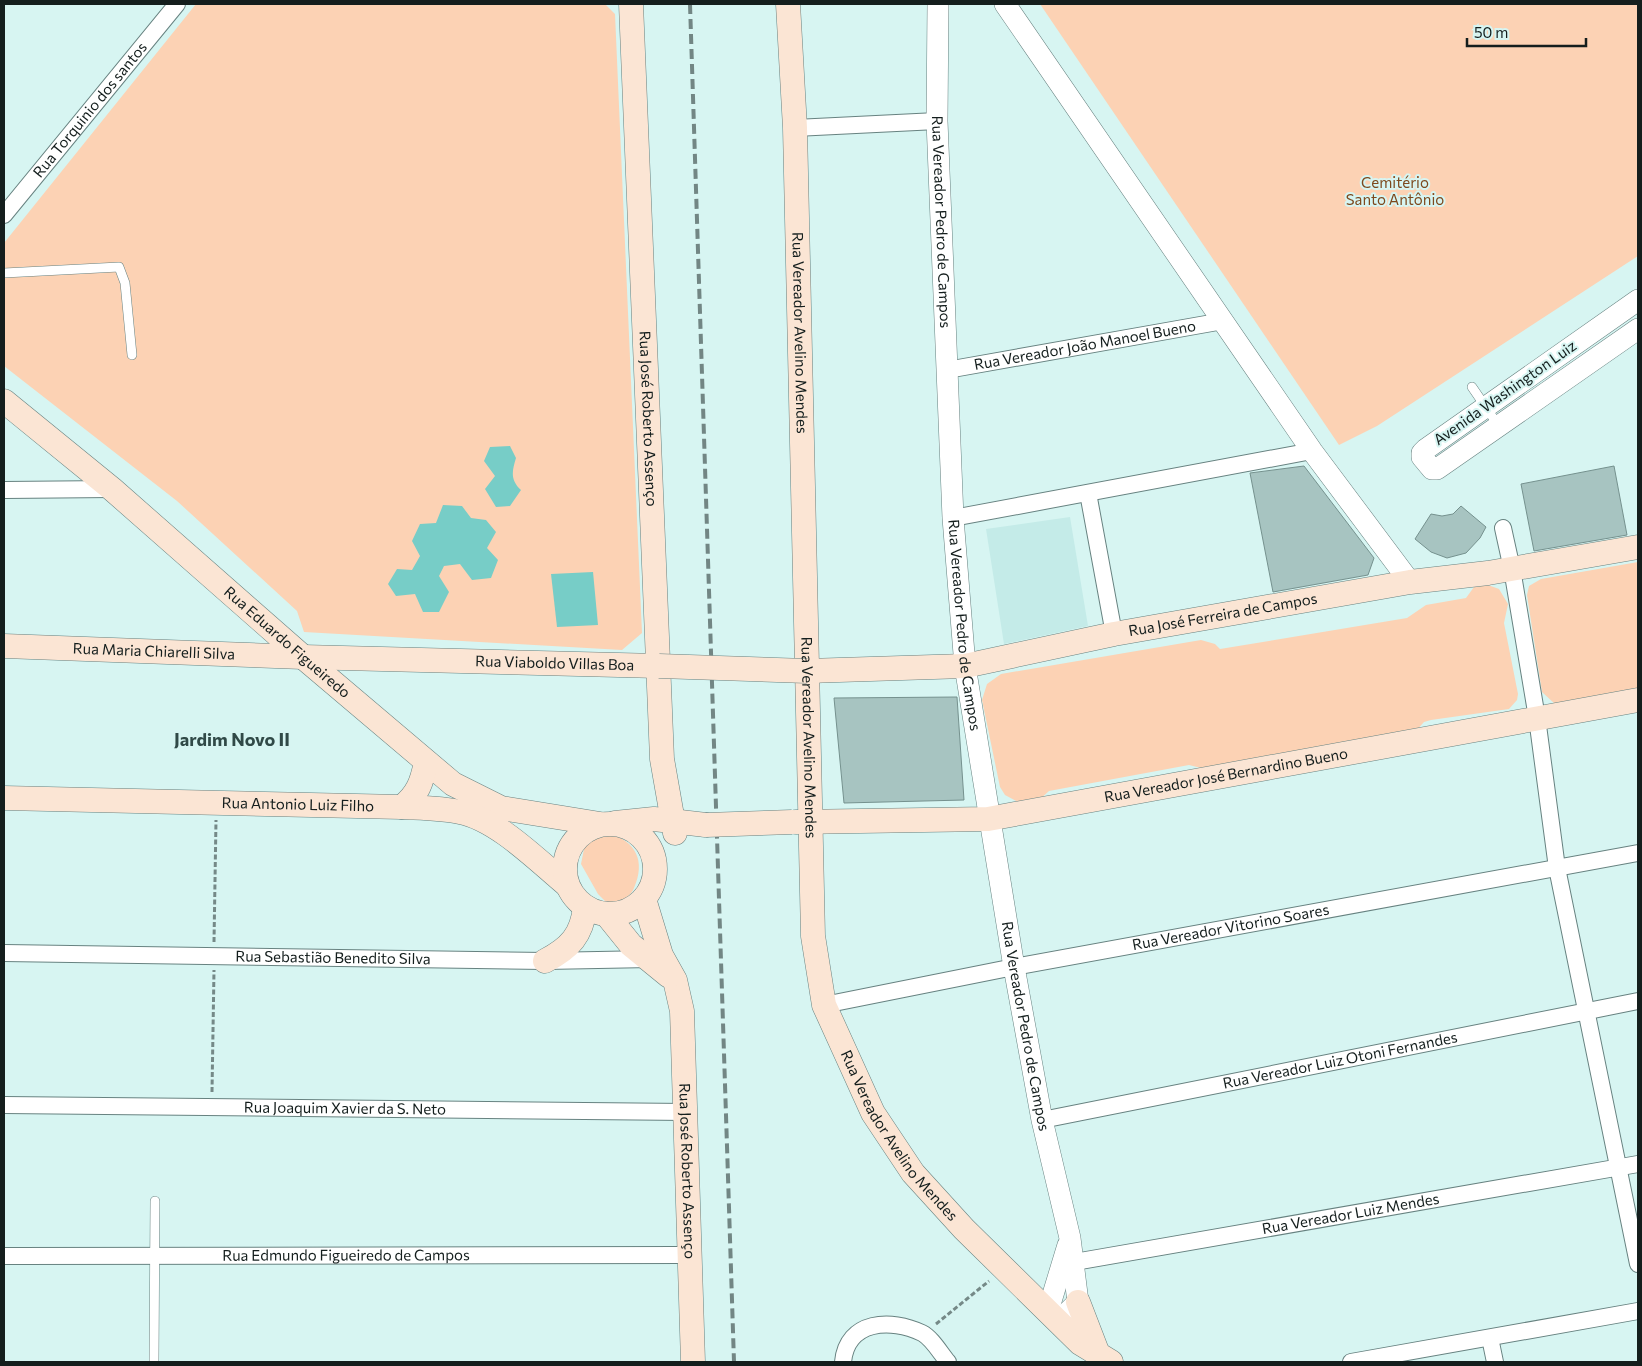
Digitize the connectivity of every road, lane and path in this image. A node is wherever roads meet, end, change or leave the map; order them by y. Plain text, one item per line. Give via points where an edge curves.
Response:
1 (177, 4) edge
2 (788, 4) edge
3 (1005, 4) edge
4 (629, 6) edge
5 (939, 6) edge
6 (937, 121) junction
7 (795, 128) junction
8 (6, 208) edge
9 (4, 273) edge
10 (1638, 300) edge
11 (1223, 321) junction
12 (1608, 321) junction
13 (1630, 335) edge
14 (132, 355) dead end
15 (947, 370) junction
16 (1472, 388) dead end
17 (4, 401) edge
18 (1485, 406) junction
19 (1498, 424) junction
20 (1312, 450) junction
21 (112, 489) junction
22 (4, 490) edge
23 (1088, 493) junction
24 (953, 518) junction
25 (1503, 528) dead end
26 (1638, 547) edge
27 (1512, 569) junction
28 (1410, 582) junction
29 (1114, 634) junction
30 (4, 646) edge
31 (303, 657) junction
32 (658, 666) junction
33 (965, 666) junction
34 (807, 671) junction
35 (1638, 700) edge
36 (1537, 718) junction
37 (426, 762) junction
38 (4, 798) edge
39 (402, 807) junction
40 (988, 819) junction
41 (801, 822) junction
42 (607, 824) junction
43 (687, 826) junction
44 (653, 851) junction
45 (1638, 853) edge
46 (1557, 868) junction
47 (567, 885) junction
48 (644, 899) junction
49 (596, 911) junction
50 (4, 953) edge
51 (654, 958) junction
52 (545, 961) junction
53 (1014, 967) junction
54 (1638, 1001) edge
55 (824, 1005) junction
56 (1586, 1010) junction
57 (4, 1105) edge
58 (686, 1112) junction
59 (1042, 1120) junction
60 (1638, 1164) edge
61 (1618, 1167) junction
62 (155, 1202) dead end
63 (689, 1255) junction
64 (4, 1256) edge
65 (155, 1256) junction
66 (1069, 1263) junction
67 (1638, 1264) edge
68 (1004, 1269) junction
69 (1078, 1302) junction
70 (1638, 1311) edge
71 (1053, 1316) junction
72 (924, 1334) junction
73 (1490, 1338) junction
74 (1105, 1358) edge
75 (154, 1362) edge
76 (694, 1362) edge
77 (843, 1362) edge
78 (948, 1362) edge
79 (1351, 1362) edge
80 (1495, 1362) edge

1 - 8 street, Rua Torquinio dos santos
2 - 7 main road, Rua Vereador Avelino Mendes
3 - 11 street
4 - 32 main road, Rua José Roberto Assenço
5 - 6 street, Rua Vereador Pedro de Campos
6 - 7 street
6 - 15 street, Rua Vereador Pedro de Campos
7 - 34 main road, Rua Vereador Avelino Mendes
9 - 14 lane via 118,267 125,283
10 - 12 street, Avenida Washington Luiz
11 - 15 street, Rua Vereador João Manoel Bueno
11 - 20 street
12 - 13 street
12 - 18 street, Avenida Washington Luiz
13 - 19 street, Avenida Washington Luiz
15 - 24 street, Rua Vereador Pedro de Campos
16 - 18 lane
17 - 21 main road, Rua Eduardo Figueiredo
18 - 19 lane
18 - 19 street, Avenida Washington Luiz via 1422,453 1427,464 1437,469
20 - 23 street
20 - 28 street
21 - 22 street
21 - 31 main road, Rua Eduardo Figueiredo
23 - 24 street
23 - 29 street
24 - 33 street, Rua Vereador Pedro de Campos
25 - 27 street
26 - 27 main road, Rua José Ferreira de Campos
27 - 28 main road, Rua José Ferreira de Campos
27 - 36 street
28 - 29 main road, Rua José Ferreira de Campos
29 - 33 main road, Rua José Ferreira de Campos
30 - 31 main road, Rua Maria Chiarelli Silva
31 - 32 main road, Rua Viaboldo Villas Boa
31 - 37 main road, Rua Eduardo Figueiredo
32 - 34 main road, Rua Viaboldo Villas Boa, bridge
32 - 43 main road, Rua José Roberto Assenço via 662,759
33 - 34 main road, Rua José Ferreira de Campos
33 - 40 street, Rua Vereador Pedro de Campos
34 - 41 main road, Rua Vereador Avelino Mendes
35 - 36 main road, Rua Vereador José Bernardino Bueno
36 - 40 main road, Rua Vereador José Bernardino Bueno
36 - 46 street
37 - 39 main road via 422,784 415,796
37 - 42 main road, Rua Eduardo Figueiredo via 453,784 487,803
38 - 39 main road, Rua Antonio Luiz Filho
39 - 47 main road, Rua Antonio Luiz Filho via 461,812 480,819
40 - 41 main road, Rua Vereador José Bernardino Bueno
40 - 53 street, Rua Vereador Pedro de Campos
41 - 43 main road, Rua Vereador José Bernardino Bueno, bridge
41 - 55 main road, Rua Vereador Avelino Mendes
42 - 43 main road, Rua Vereador José Bernardino Bueno via 640,819
42 - 44 main road via 630,828 644,838
42 - 47 main road via 582,832 569,847 564,866
43 - 44 main road
44 - 48 main road via 655,879
45 - 46 street, Rua Vereador Vitorino Soares
46 - 53 street, Rua Vereador Vitorino Soares
46 - 56 street
47 - 49 main road via 578,902
48 - 49 main road via 620,913
48 - 51 main road
49 - 51 main road, Rua José Roberto Assenço via 622,936
49 - 52 main road via 571,945
50 - 52 street, Rua Sebastião Benedito Silva
51 - 52 street, Rua Sebastião Benedito Silva
51 - 58 main road, Rua José Roberto Assenço via 674,980 682,1010
53 - 55 street, Rua Vereador Vitorino Soares
53 - 59 street, Rua Vereador Pedro de Campos
54 - 56 street, Rua Vereador Luiz Otoni Fernandes
55 - 68 main road, Rua Vereador Avelino Mendes via 873,1113 913,1173
56 - 59 street, Rua Vereador Luiz Otoni Fernandes
56 - 61 street
57 - 58 street, Rua Joaquim Xavier da S. Neto
58 - 63 main road, Rua José Roberto Assenço
59 - 66 street, Rua Vereador Pedro de Campos via 1070,1238
60 - 61 street, Rua Vereador Luiz Mendes
61 - 66 street, Rua Vereador Luiz Mendes
61 - 67 street
62 - 65 lane
63 - 65 street, Rua Edmundo Figueiredo de Campos
63 - 76 main road, Rua José Roberto Assenço
64 - 65 street, Rua Edmundo Figueiredo de Campos
65 - 75 lane
66 - 69 street, Rua Vereador Pedro de Campos
66 - 71 street, Rua Vereador Pedro de Campos
68 - 71 main road, Rua Vereador Avelino Mendes
68 - 72 path
69 - 71 street
69 - 74 main road
70 - 73 street
71 - 74 main road, Rua Vereador Avelino Mendes via 1080,1343
72 - 77 street via 895,1324 870,1325 858,1331 848,1344
72 - 78 street
73 - 79 street
73 - 80 street

